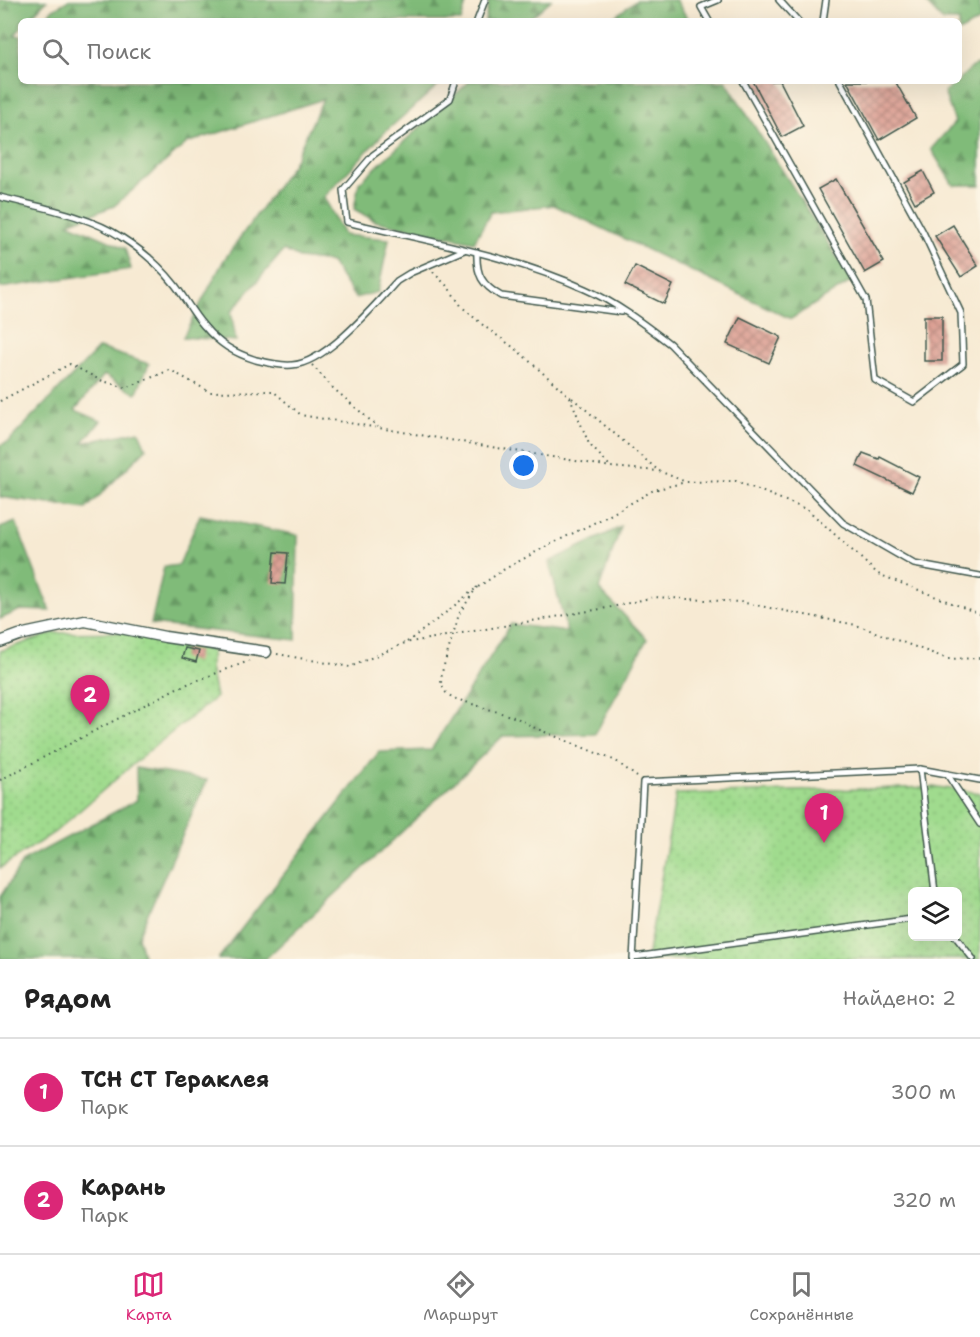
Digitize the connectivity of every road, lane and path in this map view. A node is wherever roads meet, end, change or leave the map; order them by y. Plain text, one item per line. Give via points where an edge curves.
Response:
1 (485, 0) edge
2 (718, 0) edge
3 (779, 0) edge
4 (826, 0) edge
5 (478, 18) edge
6 (707, 18) edge
7 (795, 18) edge
8 (823, 18) edge
9 (455, 84) edge
10 (745, 84) edge
11 (842, 84) edge
12 (0, 197) edge
13 (464, 250) junction
14 (477, 252) junction
15 (427, 266) junction
16 (626, 312) junction
17 (308, 361) junction
18 (570, 397) junction
19 (0, 401) edge
20 (380, 429) junction
21 (611, 467) junction
22 (659, 471) junction
23 (686, 482) junction
24 (980, 576) edge
25 (477, 588) junction
26 (980, 614) edge
27 (0, 642) edge
28 (405, 643) junction
29 (266, 652) junction
30 (980, 658) edge
31 (920, 769) junction
32 (947, 774) junction
33 (0, 780) edge
34 (980, 780) edge
35 (643, 782) junction
36 (980, 824) edge
37 (935, 887) edge
38 (908, 920) edge
39 (959, 941) edge
40 (634, 958) edge
41 (973, 959) edge

1 - 5 lane
2 - 6 lane via 701,7
3 - 7 lane
4 - 8 lane
9 - 13 lane via 450,99 373,154 344,190 347,222
10 - 11 lane via 866,300 875,380 914,402 963,364 961,313 923,232
12 - 17 lane via 86,220 120,236 174,284 223,346 270,364
13 - 14 lane
13 - 15 lane
14 - 16 lane via 586,289
14 - 16 lane via 480,277 501,296
15 - 17 lane via 397,281 329,349
15 - 18 path via 462,307
16 - 24 lane via 670,344 843,523 914,564
17 - 20 path
18 - 21 path via 589,444
18 - 22 path
19 - 20 path via 70,364 126,388 170,370 210,392 273,391 301,415
20 - 21 path
21 - 22 path
22 - 23 path
23 - 25 path via 654,490 503,570
23 - 26 path via 736,481 808,510 878,573
25 - 28 path
25 - 35 path via 459,614 442,672 444,691 453,698 517,718 616,761
27 - 29 street via 85,621
28 - 29 path via 350,667
28 - 30 path via 654,597 740,602 856,626 948,659
29 - 33 path via 177,688
31 - 32 lane
31 - 35 lane
31 - 37 lane
32 - 34 lane
32 - 36 lane
35 - 40 lane
38 - 40 lane
39 - 41 lane

